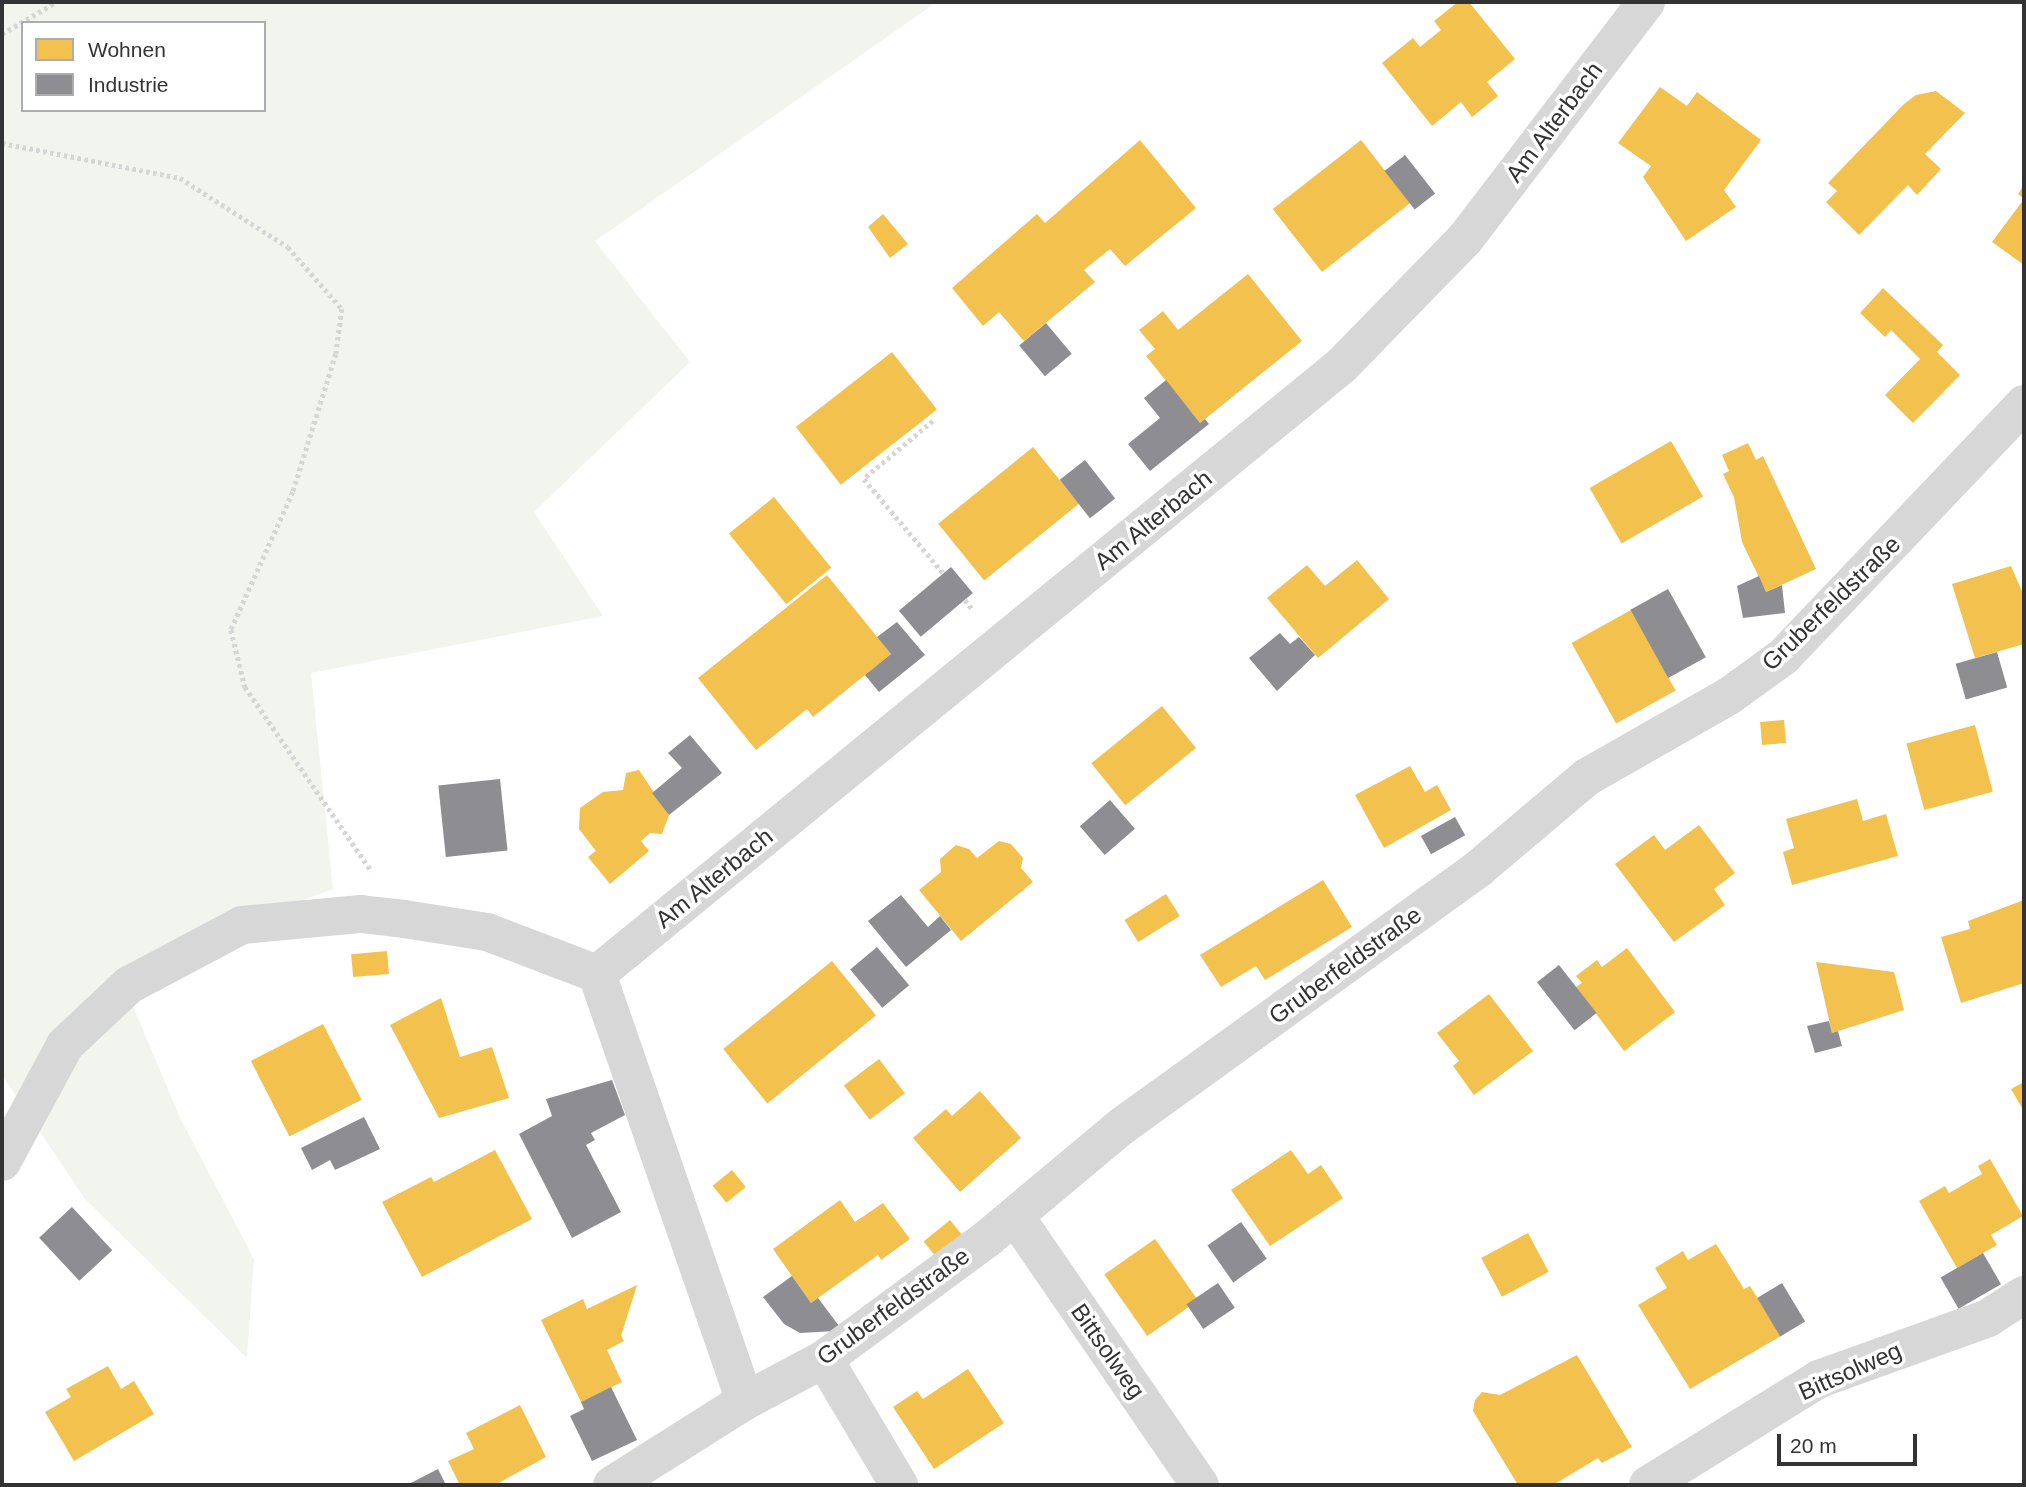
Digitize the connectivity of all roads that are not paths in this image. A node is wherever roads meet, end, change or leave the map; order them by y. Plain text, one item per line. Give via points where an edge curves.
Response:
1 (1646, 2) edge
2 (2022, 416) edge
3 (597, 974) junction
4 (2, 1162) edge
5 (1015, 1216) junction
6 (2024, 1295) edge
7 (824, 1359) junction
8 (745, 1401) junction
9 (620, 1483) edge
10 (900, 1485) edge
11 (1200, 1485) edge
12 (1648, 1485) edge

1 - 3 street, Am Alterbach via 1465,239 1342,365
2 - 5 street, Gruberfeldstraße via 1784,656 1729,696 1587,777 1478,869 1122,1126
3 - 4 street via 487,932 404,919 361,914 242,925 130,985 65,1045
3 - 8 street
5 - 7 street, Gruberfeldstraße
5 - 11 street, Bittsolweg
6 - 12 street, Bittsolweg via 1988,1318 1819,1378
7 - 8 street, Gruberfeldstraße
7 - 10 street
8 - 9 street, Gruberfeldstraße

